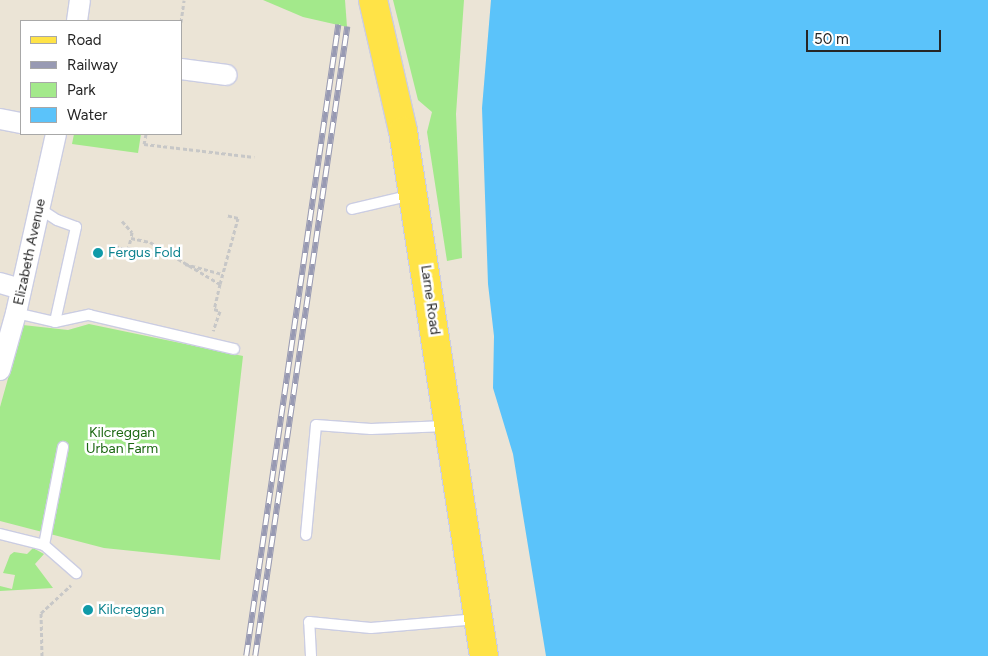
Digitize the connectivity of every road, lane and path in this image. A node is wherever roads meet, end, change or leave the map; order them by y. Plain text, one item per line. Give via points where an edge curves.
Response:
1 (80, 0) edge
2 (184, 0) edge
3 (373, 0) edge
4 (77, 20) edge
5 (181, 20) edge
6 (182, 69) edge
7 (227, 75) dead end
8 (0, 119) edge
9 (20, 123) edge
10 (56, 135) edge
11 (146, 135) edge
12 (254, 157) dead end
13 (412, 195) junction
14 (40, 208) junction
15 (352, 209) dead end
16 (226, 216) dead end
17 (122, 222) dead end
18 (131, 238) junction
19 (115, 246) dead end
20 (184, 264) junction
21 (223, 274) junction
22 (0, 283) edge
23 (220, 284) junction
24 (21, 289) junction
25 (209, 297) dead end
26 (216, 299) junction
27 (16, 313) junction
28 (55, 322) junction
29 (209, 343) junction
30 (234, 349) dead end
31 (0, 370) edge
32 (448, 426) junction
33 (64, 447) dead end
34 (0, 534) edge
35 (306, 536) dead end
36 (44, 545) junction
37 (76, 574) joint
38 (476, 610) junction
39 (42, 656) edge
40 (311, 656) edge
41 (484, 656) edge

1 - 4 street
2 - 5 path
3 - 13 main road, Larne Road via 403,131
6 - 7 street
8 - 9 street
10 - 14 street, Elizabeth Avenue
11 - 12 path via 144,144
13 - 15 lane
13 - 32 main road, Larne Road
14 - 24 street, Elizabeth Avenue
14 - 28 lane via 57,220 76,227
16 - 21 path via 238,218
17 - 18 path via 132,232
18 - 19 path via 128,250
18 - 20 path via 150,242
20 - 21 path
20 - 23 path
21 - 23 path
22 - 24 street
23 - 26 path
24 - 27 street, Elizabeth Avenue
25 - 26 path
26 - 29 path via 214,309 220,310
27 - 28 lane
27 - 31 street, Elizabeth Avenue
28 - 29 lane via 89,315
29 - 30 lane
32 - 35 lane via 371,429 316,426
32 - 38 main road, Larne Road
33 - 36 lane
34 - 36 lane
36 - 37 lane
37 - 39 path via 74,582 41,613
38 - 40 lane via 371,628 309,622
38 - 41 main road, Larne Road

